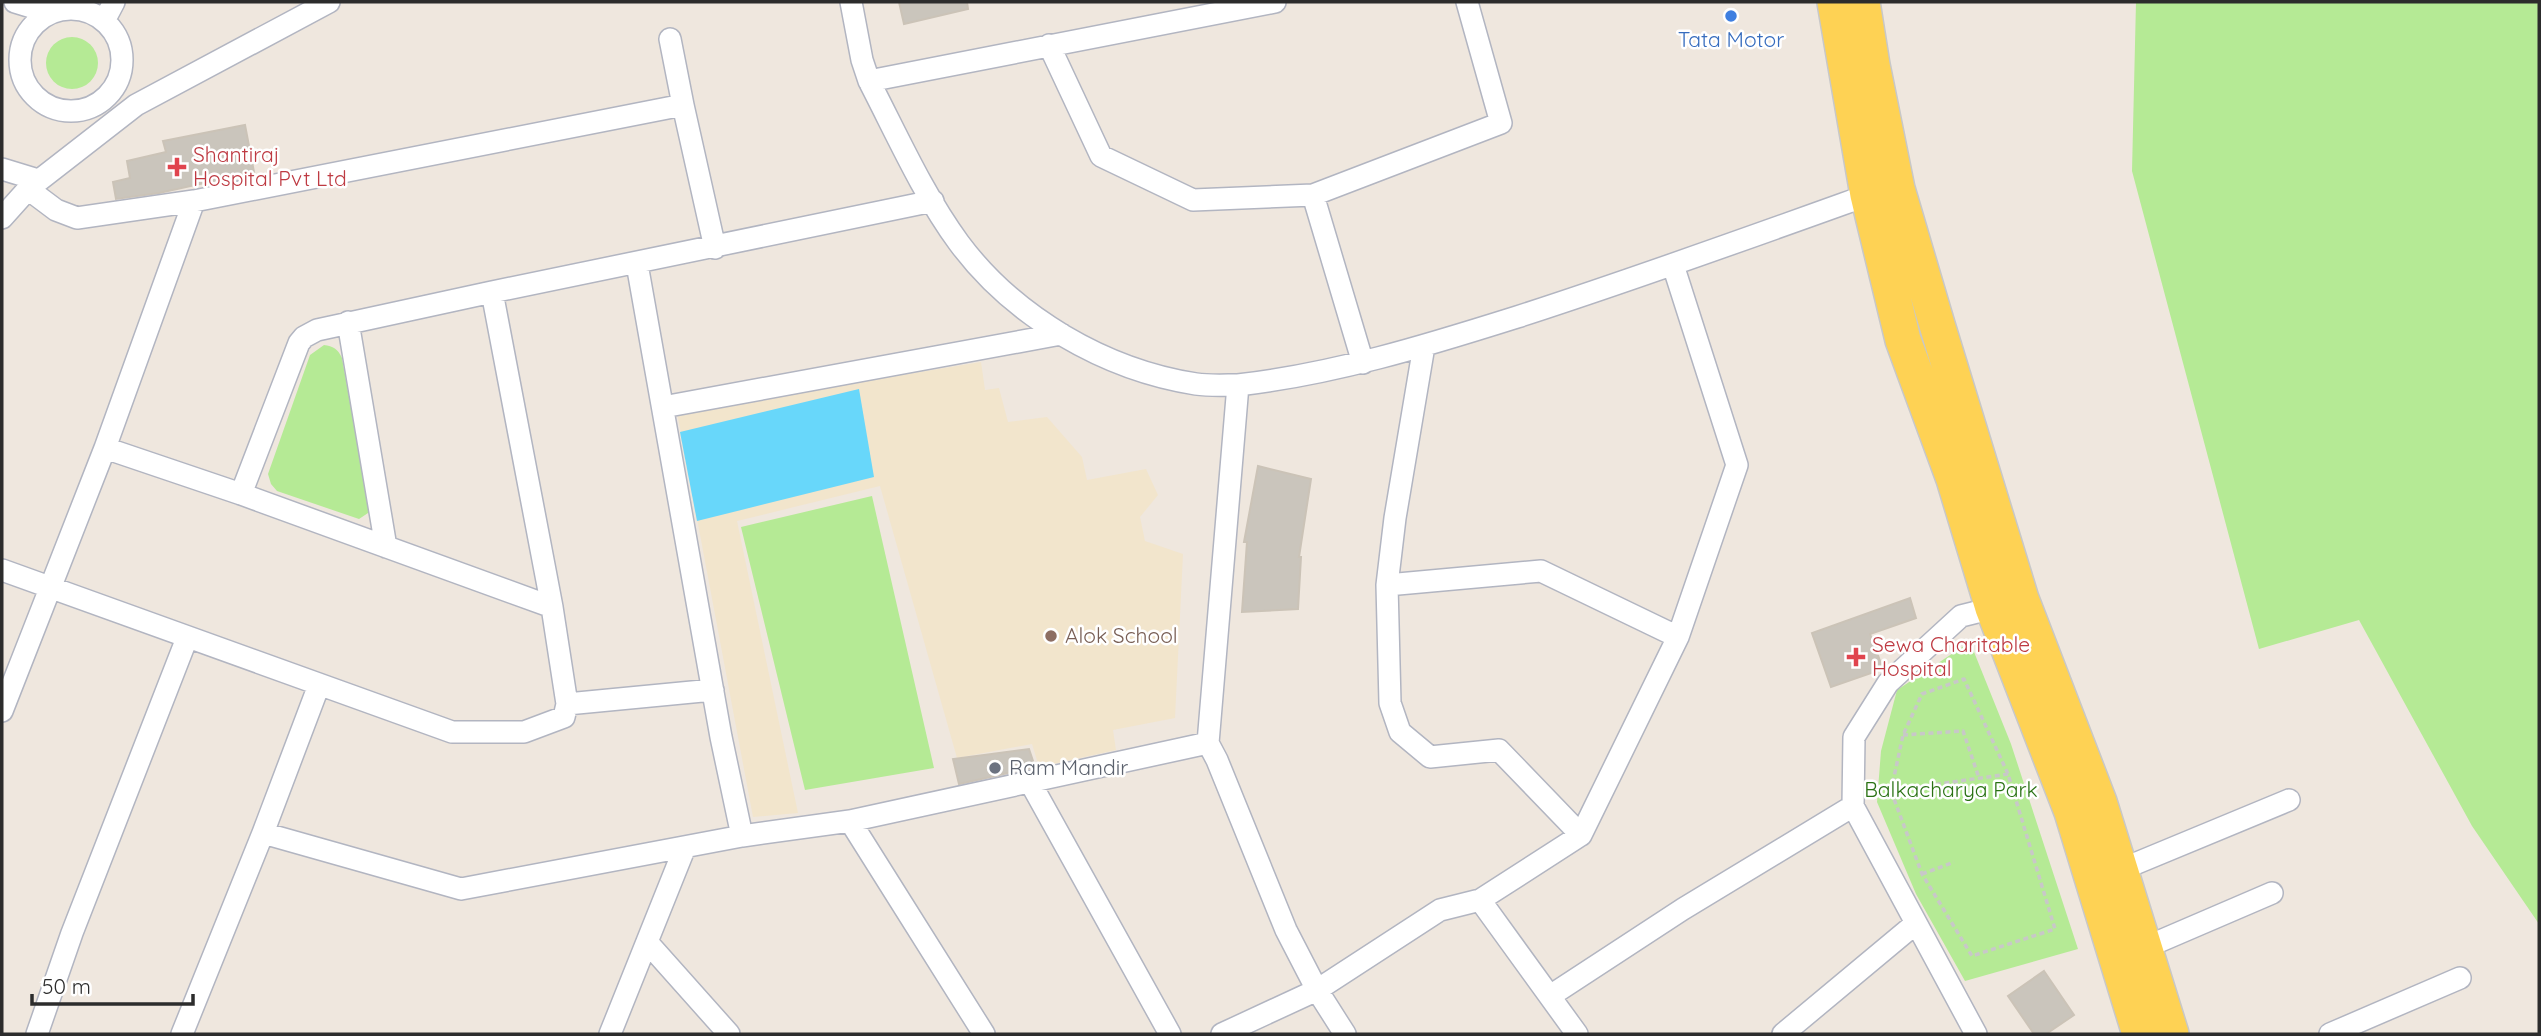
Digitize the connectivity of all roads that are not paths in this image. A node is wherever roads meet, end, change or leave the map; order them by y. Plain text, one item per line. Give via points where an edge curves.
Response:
1 (15, 2) edge
2 (329, 2) edge
3 (851, 2) edge
4 (1275, 2) edge
5 (1467, 2) edge
6 (1835, 2) edge
7 (1862, 2) edge
8 (109, 11) edge
9 (51, 13) junction
10 (670, 39) dead end
11 (1049, 45) junction
12 (869, 81) junction
13 (113, 90) junction
14 (136, 105) junction
15 (683, 105) junction
16 (2, 169) edge
17 (33, 185) junction
18 (1313, 195) junction
19 (1868, 195) junction
20 (194, 201) junction
21 (933, 201) junction
22 (2, 218) edge
23 (715, 248) junction
24 (637, 264) junction
25 (1673, 265) junction
26 (492, 292) junction
27 (348, 322) junction
28 (1061, 334) junction
29 (1424, 346) junction
30 (1363, 363) junction
31 (1238, 385) junction
32 (663, 407) junction
33 (105, 448) junction
34 (240, 494) junction
35 (386, 547) junction
36 (2, 570) edge
37 (1387, 585) junction
38 (52, 588) junction
39 (552, 607) junction
40 (1993, 608) junction
41 (1678, 637) junction
42 (187, 638) junction
43 (319, 685) junction
44 (713, 690) junction
45 (567, 704) junction
46 (2, 711) edge
47 (1208, 743) junction
48 (1030, 782) junction
49 (2289, 800) dead end
50 (1853, 806) junction
51 (850, 821) junction
52 (263, 833) junction
53 (1581, 835) junction
54 (742, 836) junction
55 (685, 847) junction
56 (2120, 870) junction
57 (2272, 893) dead end
58 (1480, 900) junction
59 (1915, 924) junction
60 (647, 942) junction
61 (2144, 948) junction
62 (2460, 978) dead end
63 (1317, 990) junction
64 (1550, 996) junction
65 (37, 1034) edge
66 (182, 1034) edge
67 (610, 1034) edge
68 (729, 1034) edge
69 (984, 1034) edge
70 (1170, 1034) edge
71 (1222, 1034) edge
72 (1345, 1034) edge
73 (1577, 1034) edge
74 (1783, 1034) edge
75 (1976, 1034) edge
76 (2140, 1034) edge
77 (2171, 1034) edge
78 (2330, 1034) edge

1 - 9 street
2 - 14 street
3 - 12 street
4 - 11 street
5 - 18 street via 1501,123
6 - 19 main road
7 - 56 main road via 1896,189 2021,599 2099,802
8 - 9 street via 65,9
8 - 13 street via 123,57
9 - 13 street via 36,22 20,52 26,86 51,108 68,111 85,110
10 - 15 street
11 - 12 street
11 - 18 street via 1101,156 1193,200
12 - 21 street
13 - 14 street
14 - 17 street
15 - 20 street
15 - 23 street
16 - 17 street
17 - 20 street via 55,210 77,218
17 - 22 street
18 - 30 street
19 - 25 street
19 - 40 main road via 1903,340 1954,479
20 - 33 street
21 - 23 street
21 - 28 street via 976,264 1016,302
23 - 24 street
24 - 26 street
24 - 32 street
25 - 29 street
25 - 41 street via 1737,465
26 - 27 street
26 - 39 street
27 - 34 street via 310,332 299,343
27 - 35 street
28 - 31 street via 1122,364 1153,373 1197,384
28 - 32 street
29 - 30 street
29 - 37 street
30 - 31 street
31 - 47 street
32 - 44 street
33 - 34 street
33 - 38 street
34 - 35 street
35 - 39 street
36 - 38 street
37 - 41 street via 1541,571
37 - 53 street via 1390,703 1400,732 1430,757 1499,750
38 - 42 street
38 - 46 street
39 - 45 street
40 - 50 street via 1961,616 1888,683 1854,737
40 - 76 main road via 2072,812
41 - 53 street
42 - 43 street
42 - 65 street
43 - 45 street via 452,732 524,732 564,717
43 - 52 street
44 - 45 street
44 - 54 street
47 - 48 street
47 - 63 street via 1286,930
48 - 51 street
48 - 70 street
49 - 56 street
50 - 59 street
50 - 64 street
51 - 54 street
51 - 69 street
52 - 55 street via 461,889
52 - 66 street
53 - 58 street
54 - 55 street
55 - 60 street
56 - 61 main road
57 - 61 street
58 - 63 street via 1440,910
58 - 64 street
59 - 74 street
59 - 75 street
60 - 67 street
60 - 68 street
61 - 77 main road
62 - 78 street
63 - 71 street
63 - 72 street
64 - 73 street

